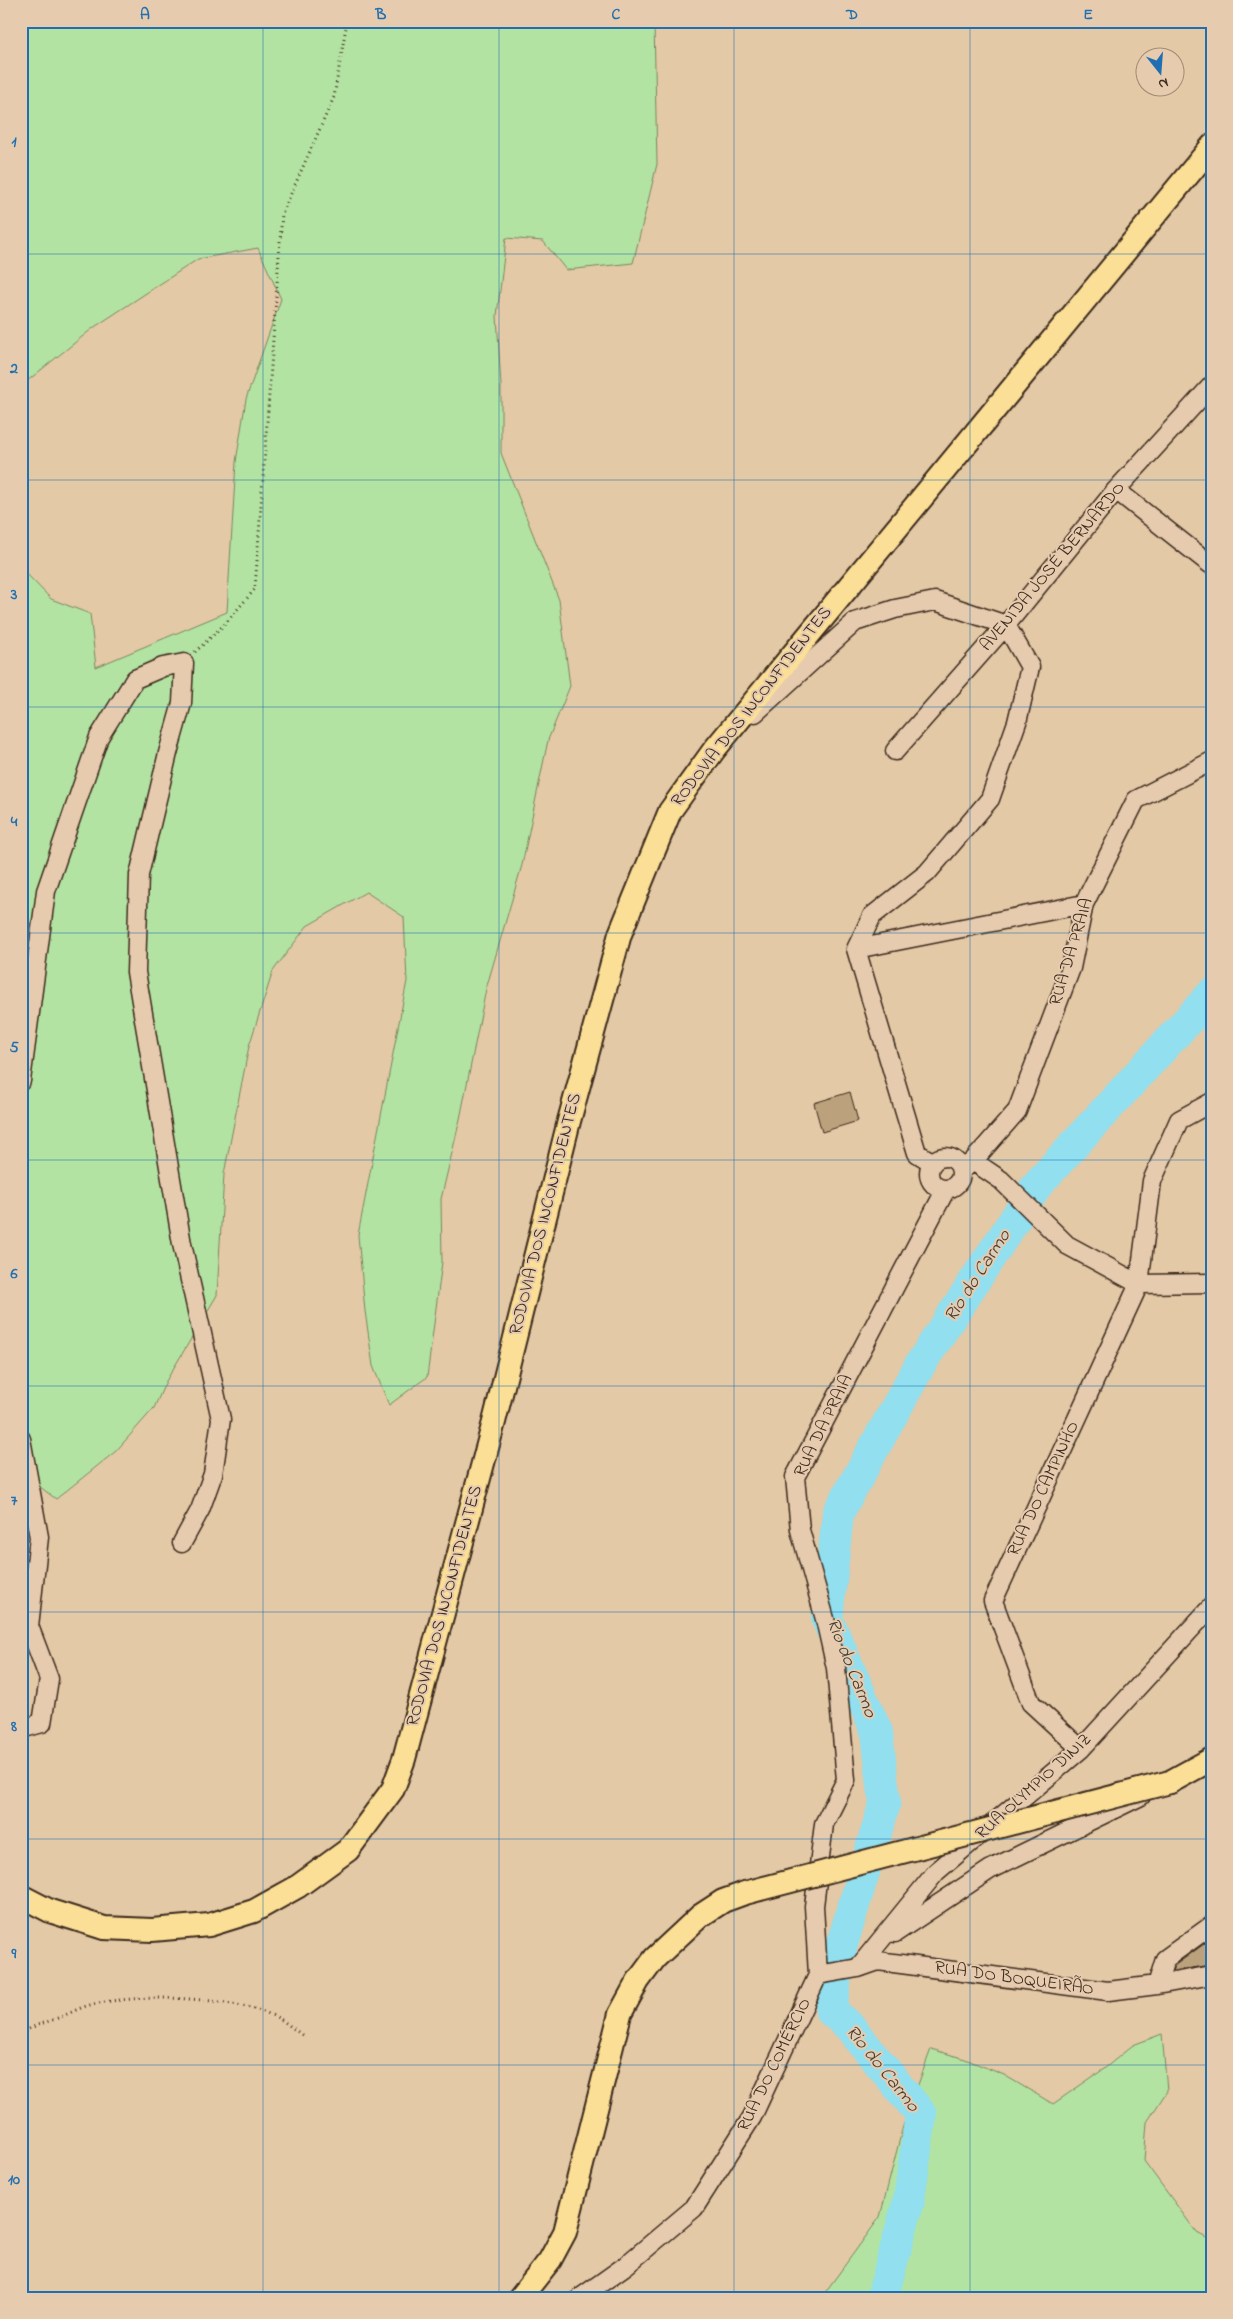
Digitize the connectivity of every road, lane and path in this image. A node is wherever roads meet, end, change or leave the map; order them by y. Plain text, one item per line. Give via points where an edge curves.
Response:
1 (347, 21) edge
2 (1212, 146) edge
3 (1212, 385) edge
4 (1116, 490) junction
5 (1212, 562) edge
6 (1006, 625) junction
7 (184, 663) junction
8 (714, 750) junction
9 (895, 751) dead end
10 (1212, 761) edge
11 (1084, 904) junction
12 (856, 950) junction
13 (21, 1081) edge
14 (1212, 1102) edge
15 (932, 1164) junction
16 (967, 1166) junction
17 (946, 1189) junction
18 (1212, 1283) edge
19 (1139, 1284) junction
20 (21, 1439) edge
21 (182, 1543) dead end
22 (1212, 1606) edge
23 (21, 1729) edge
24 (1081, 1749) junction
25 (1212, 1759) edge
26 (1170, 1782) junction
27 (21, 1896) edge
28 (1212, 1925) edge
29 (882, 1941) junction
30 (858, 1968) junction
31 (818, 1975) junction
32 (1212, 1975) edge
33 (1157, 1985) junction
34 (21, 2035) edge
35 (302, 2035) dead end
36 (520, 2298) edge
37 (580, 2298) edge

1 - 7 path via 334,97 282,214 255,589 224,625
2 - 8 main road, RODOVIA DOS INCONFIDENTES
3 - 4 street, AVENIDA JOSÉ BERNARDO
4 - 5 street via 1210,564
4 - 6 street, AVENIDA JOSÉ BERNARDO
6 - 8 street via 935,601 855,622
6 - 9 street, AVENIDA JOSÉ BERNARDO
6 - 12 street via 1030,667 1017,722 990,799 927,873 872,916
7 - 13 street via 135,678 99,737 46,891
7 - 21 street via 182,703 139,875 136,972 182,1244 221,1419 212,1474 200,1510
8 - 27 main road, RODOVIA DOS INCONFIDENTES via 670,811 620,934 569,1121 494,1422 404,1759 393,1789 348,1850 297,1887 254,1911 209,1925 152,1930 104,1928 50,1911
10 - 11 street, RUA DA PRAIA via 1136,800
11 - 12 street
11 - 16 street, RUA DA PRAIA via 1071,968 1017,1111
12 - 15 street via 917,1153
14 - 19 street, RUA DO CAMPINHO via 1179,1120 1152,1181
15 - 16 street via 947,1158
15 - 17 street via 930,1178 936,1187
16 - 17 street via 959,1181
16 - 19 street via 1000,1180 1067,1246
17 - 31 street, RUA DA PRAIA via 795,1477 800,1530 836,1668 846,1780 824,1824 814,1906
18 - 19 street
19 - 24 street, RUA DO CAMPINHO via 993,1601 1030,1703
20 - 23 street via 39,1537 29,1626 49,1679 42,1723
22 - 24 street, RUA OLYMPIO DINIZ
24 - 29 street, RUA OLYMPIO DINIZ via 936,1872
25 - 26 main road
26 - 29 street via 991,1869
26 - 36 main road, bridge via 745,1894 723,1901 700,1916 655,1958 620,2014 566,2232 550,2260
28 - 33 street via 1165,1958
29 - 30 street, RUA OLYMPIO DINIZ
30 - 31 street, RUA DO BOQUEIRÃO
30 - 33 street, RUA DO BOQUEIRÃO via 878,1961 1108,1991
31 - 37 street, RUA DO COMÉRCIO via 752,2117 694,2208 625,2266
32 - 33 street, RUA DO BOQUEIRÃO
34 - 35 path via 32,2026 90,2005 168,1997 259,2010 280,2019

